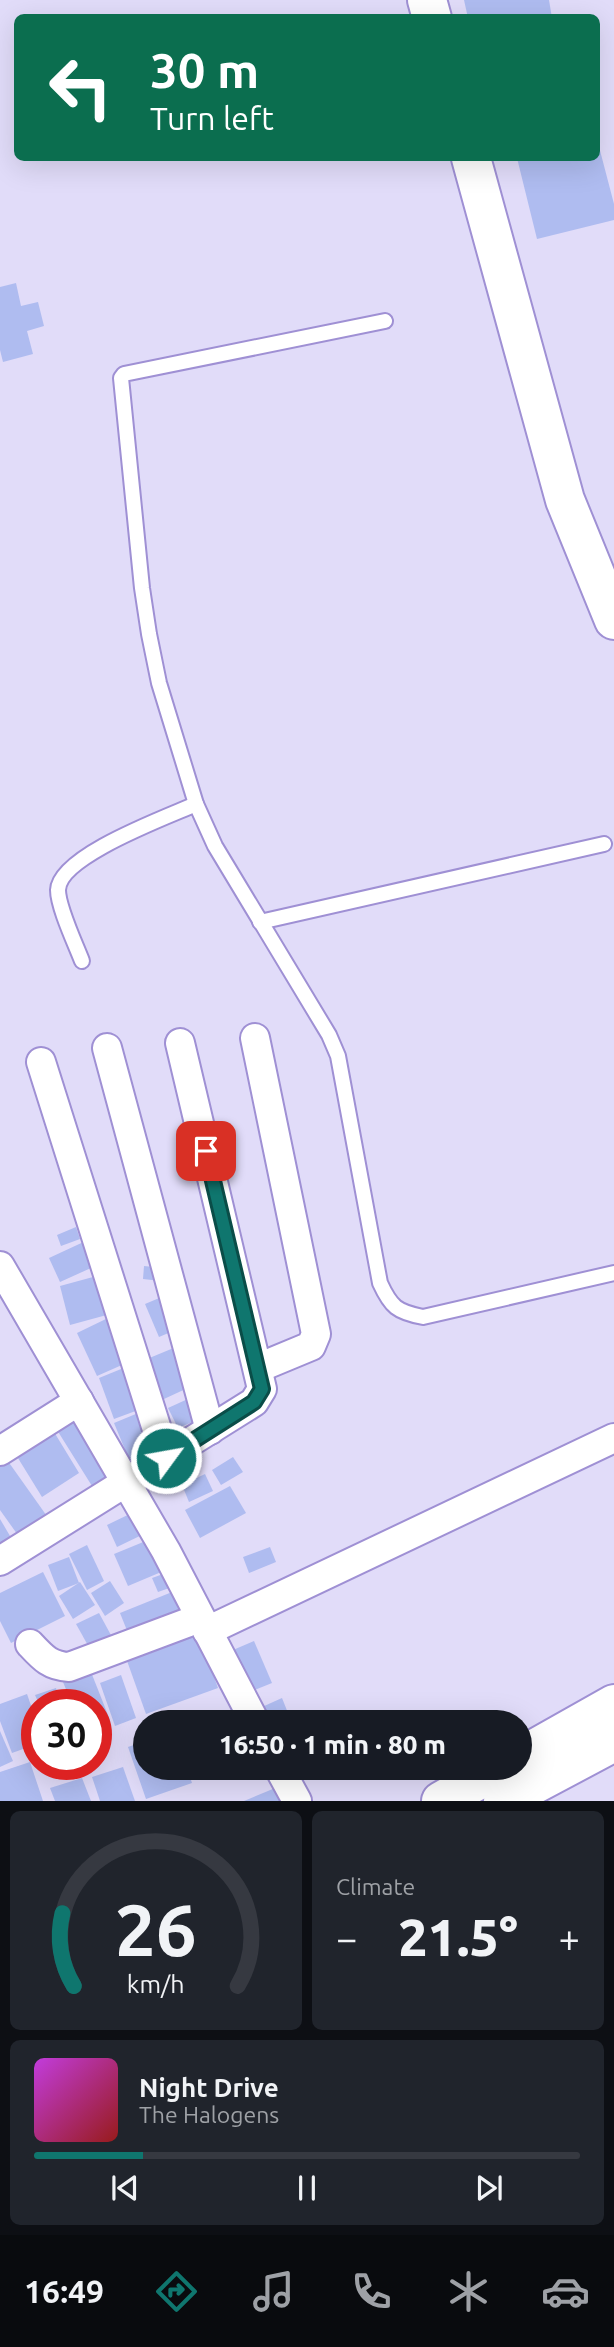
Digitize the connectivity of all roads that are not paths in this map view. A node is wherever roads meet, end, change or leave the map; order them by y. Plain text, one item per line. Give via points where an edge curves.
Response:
1 (472, 161) edge
2 (385, 321) dead end
3 (614, 620) edge
4 (196, 804) junction
5 (604, 844) dead end
6 (260, 922) junction
7 (82, 961) dead end
8 (255, 1038) dead end
9 (180, 1043) dead end
10 (107, 1048) dead end
11 (41, 1062) dead end
12 (0, 1266) edge
13 (614, 1273) edge
14 (258, 1368) junction
15 (79, 1401) junction
16 (210, 1430) junction
17 (614, 1438) edge
18 (0, 1451) edge
19 (166, 1458) junction
20 (126, 1482) junction
21 (0, 1561) edge
22 (203, 1625) junction
23 (30, 1644) dead end
24 (614, 1704) edge
25 (249, 1710) edge
26 (614, 1742) edge
27 (532, 1750) edge
28 (286, 1780) edge
29 (479, 1780) edge
30 (297, 1801) edge
31 (441, 1801) edge
32 (503, 1801) edge

1 - 3 street via 565,500
2 - 4 lane via 121,377 149,634
4 - 6 lane
4 - 7 lane via 97,849 64,874 59,898
5 - 6 lane
6 - 13 lane via 338,1056 380,1283 387,1300 402,1313 423,1317
8 - 14 street via 316,1334 311,1346
9 - 14 street
10 - 16 street
11 - 19 street
12 - 15 street
14 - 16 street via 259,1396
15 - 18 street
15 - 20 street
16 - 19 street
17 - 22 street
19 - 20 street
20 - 21 street
20 - 22 street
22 - 23 street via 69,1667 55,1667
22 - 25 street
24 - 27 street
26 - 32 street
28 - 30 street
29 - 31 street

